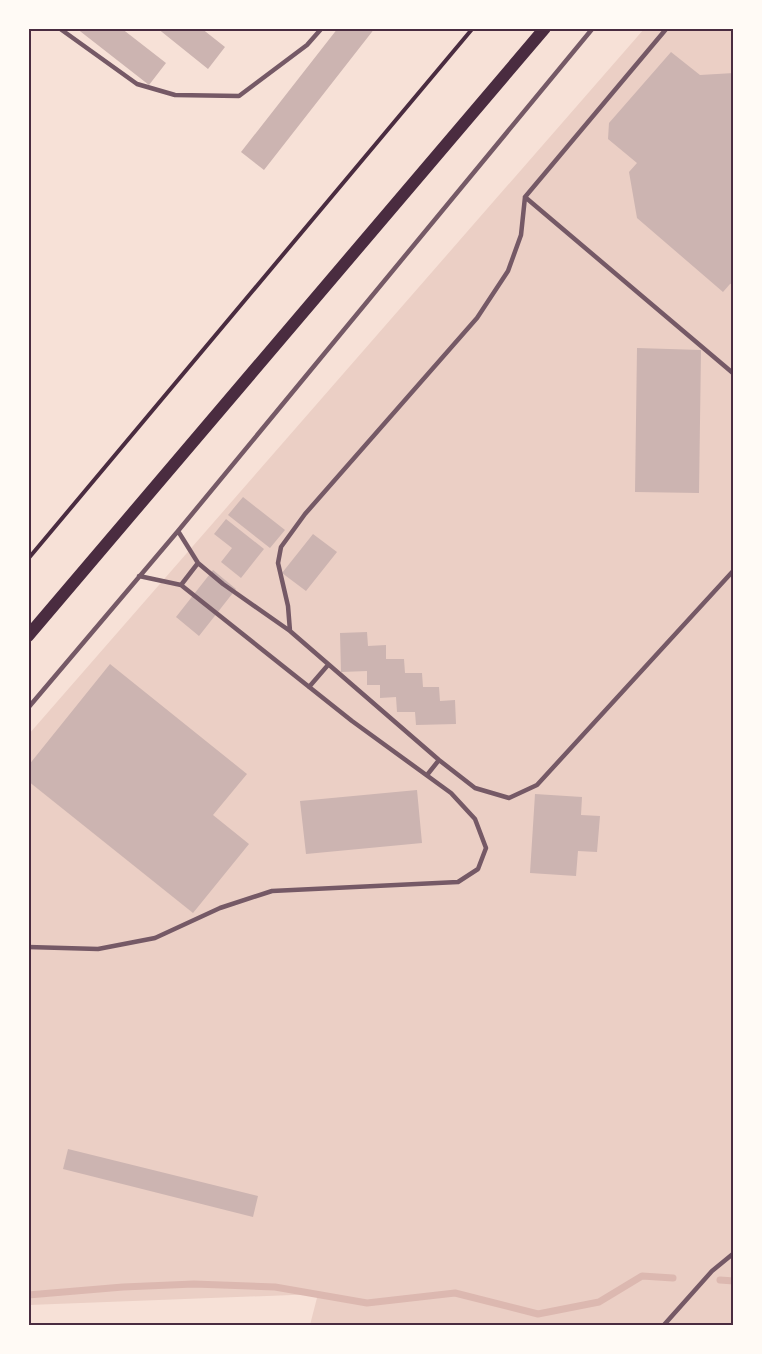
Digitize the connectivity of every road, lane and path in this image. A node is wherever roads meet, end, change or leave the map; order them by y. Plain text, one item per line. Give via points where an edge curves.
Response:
1 (58, 28) edge
2 (322, 28) edge
3 (473, 28) edge
4 (544, 28) edge
5 (592, 28) edge
6 (667, 28) edge
7 (525, 197) junction
8 (734, 374) edge
9 (178, 531) junction
10 (28, 559) edge
11 (198, 563) junction
12 (734, 570) edge
13 (139, 576) junction
14 (181, 585) junction
15 (290, 632) junction
16 (28, 636) edge
17 (328, 665) junction
18 (309, 687) junction
19 (28, 708) edge
20 (439, 760) junction
21 (427, 775) junction
22 (28, 947) edge
23 (734, 1252) edge
24 (663, 1326) edge

1 - 2 lane via 137,84 175,95 239,96 307,45
3 - 10 path
4 - 16 main road
5 - 9 lane
6 - 7 lane
7 - 8 lane
7 - 15 lane via 521,235 508,271 477,318 281,547 278,563
9 - 11 lane
9 - 13 lane
11 - 14 lane
11 - 15 lane
12 - 20 lane via 537,785 510,798 475,788
13 - 14 lane
13 - 19 lane
14 - 18 lane
15 - 17 lane
17 - 18 lane
17 - 20 lane
18 - 21 lane
20 - 21 lane
21 - 22 lane via 475,819 486,848 478,869 459,882 272,891 220,908 155,938 98,949
23 - 24 lane via 711,1271

